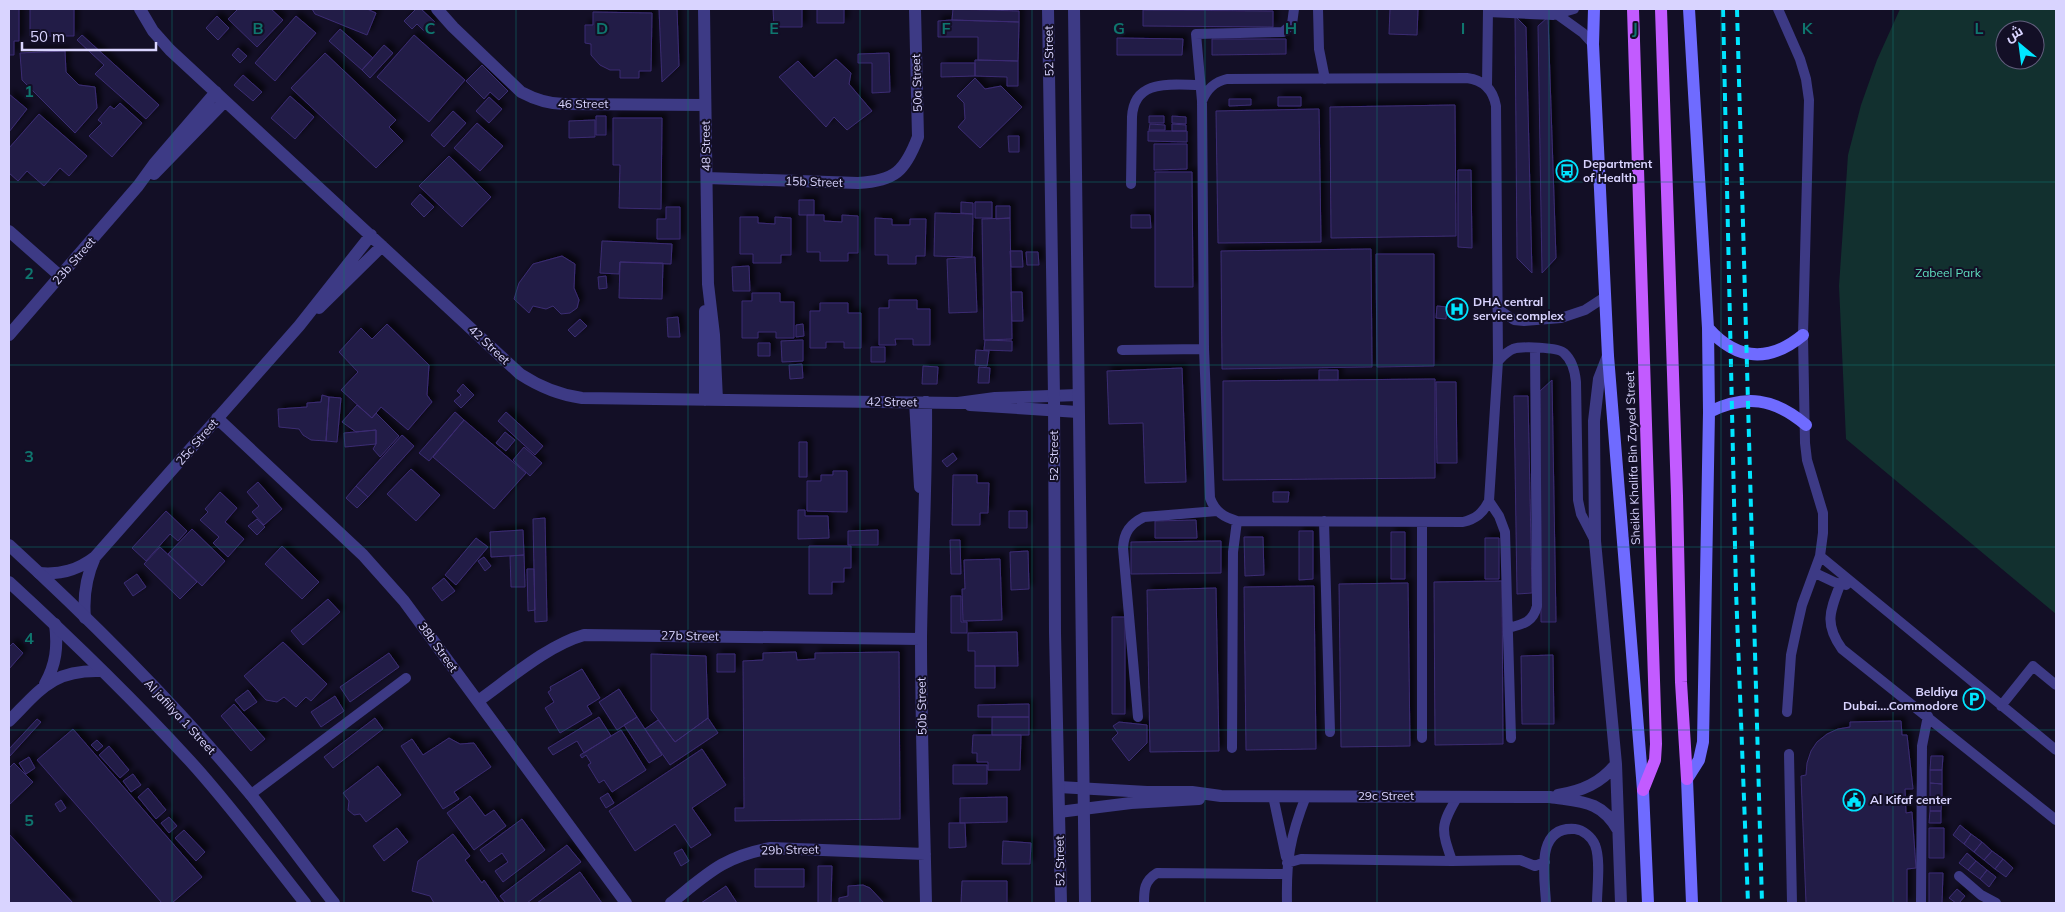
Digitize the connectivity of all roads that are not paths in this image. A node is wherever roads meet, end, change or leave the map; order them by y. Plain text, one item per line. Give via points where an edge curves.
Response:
1 (140, 9) edge
2 (437, 9) edge
3 (704, 9) edge
4 (915, 9) edge
5 (1048, 9) edge
6 (1074, 9) edge
7 (1294, 9) edge
8 (1318, 9) edge
9 (1574, 9) edge
10 (1594, 9) edge
11 (1633, 9) edge
12 (1661, 9) edge
13 (1689, 9) edge
14 (1778, 9) edge
15 (1488, 10) edge
16 (1558, 15) junction
17 (1594, 44) junction
18 (1325, 79) junction
19 (1200, 85) junction
20 (1487, 86) junction
21 (220, 96) junction
22 (1202, 101) junction
23 (706, 105) junction
24 (910, 157) joint
25 (707, 178) junction
26 (1131, 184) dead end
27 (9, 231) edge
28 (371, 235) junction
29 (382, 246) junction
30 (60, 276) junction
31 (1605, 297) junction
32 (1498, 309) junction
33 (299, 326) junction
34 (1708, 328) junction
35 (1802, 334) junction
36 (9, 336) edge
37 (1535, 348) junction
38 (1204, 349) junction
39 (1122, 350) dead end
40 (1608, 356) junction
41 (1498, 361) junction
42 (1078, 395) junction
43 (1054, 396) junction
44 (711, 400) junction
45 (921, 402) junction
46 (958, 403) junction
47 (1054, 411) junction
48 (1078, 412) junction
49 (1709, 412) junction
50 (218, 418) junction
51 (1806, 425) junction
52 (1489, 501) junction
53 (1217, 511) junction
54 (1237, 521) junction
55 (1324, 521) junction
56 (1422, 522) junction
57 (1595, 541) junction
58 (9, 546) edge
59 (1820, 556) junction
60 (95, 557) junction
61 (39, 573) junction
62 (1815, 573) junction
63 (9, 582) edge
64 (1840, 584) junction
65 (1857, 587) junction
66 (85, 618) junction
67 (55, 624) junction
68 (1508, 628) junction
69 (921, 638) junction
70 (102, 672) junction
71 (406, 678) dead end
72 (45, 684) junction
73 (2056, 685) edge
74 (478, 701) junction
75 (2001, 706) junction
76 (1787, 712) dead end
77 (1928, 716) junction
78 (1138, 717) dead end
79 (9, 721) edge
80 (1330, 732) dead end
81 (1422, 738) dead end
82 (1511, 738) dead end
83 (1232, 748) dead end
84 (2056, 750) edge
85 (1789, 754) dead end
86 (1616, 764) junction
87 (1687, 779) junction
88 (1059, 787) junction
89 (1084, 788) junction
90 (1643, 790) junction
91 (250, 795) junction
92 (1221, 796) junction
93 (1273, 796) junction
94 (1306, 796) junction
95 (1458, 796) junction
96 (1550, 797) junction
97 (1084, 809) junction
98 (1059, 812) junction
99 (2056, 820) edge
100 (1618, 830) junction
101 (925, 854) junction
102 (1452, 861) junction
103 (1545, 862) junction
104 (1287, 863) junction
105 (1286, 874) junction
106 (1959, 876) dead end
107 (305, 903) edge
108 (334, 903) edge
109 (626, 903) edge
110 (671, 903) edge
111 (926, 903) edge
112 (1061, 903) edge
113 (1085, 903) edge
114 (1144, 903) edge
115 (1287, 903) edge
116 (1546, 903) edge
117 (1597, 903) edge
118 (1621, 903) edge
119 (1648, 903) edge
120 (1692, 903) edge
121 (1792, 903) edge
122 (1921, 903) edge
123 (1996, 903) edge

1 - 21 street, 42 Street via 161,40
2 - 23 street, 46 Street via 534,100 549,104
3 - 23 street, 48 Street
4 - 24 street, 50a Street via 918,137
5 - 43 street, 52 Street
6 - 42 street, 52 Street
7 - 19 lane via 1292,24 1283,32 1196,34
8 - 18 lane via 1319,49
9 - 16 lane
10 - 17 main road
11 - 90 main road, Sheikh Khalifa Bin Zayed Street via 1656,744 1655,760
12 - 87 main road via 1681,682
13 - 34 main road
14 - 35 lane via 1800,59 1809,100
15 - 16 lane
15 - 20 lane
16 - 17 lane
17 - 31 main road
18 - 20 lane via 1467,78
18 - 22 lane via 1227,79 1213,84
19 - 22 lane
19 - 26 lane via 1152,87 1137,98 1132,107
20 - 32 lane via 1496,106
21 - 28 street, 42 Street
21 - 30 street, 23b Street via 171,159 138,186
22 - 38 lane
23 - 25 street, 48 Street
24 - 25 street, 15b Street via 898,173 878,182
25 - 44 street, 48 Street via 708,284 714,335
27 - 30 street
28 - 29 street, 42 Street
28 - 33 street, 25c Street
29 - 33 street, 25c Street
29 - 44 street, 42 Street via 520,374 543,388 582,398
30 - 36 street, 23b Street
31 - 32 lane via 1584,310 1555,318 1514,320
31 - 40 main road
32 - 41 lane
33 - 50 street, 25c Street
34 - 35 main road via 1720,342 1736,351 1754,355 1772,353 1788,346
34 - 49 main road
35 - 51 lane
37 - 41 lane via 1516,348
37 - 57 lane via 1563,351 1574,370 1578,500 1581,514
37 - 68 lane via 1537,606 1535,615 1528,622
38 - 39 lane
38 - 53 lane via 1209,491
40 - 57 street via 1599,379 1594,421
40 - 90 main road
41 - 52 lane
42 - 43 street, 42 Street
42 - 48 street, 52 Street
43 - 46 street, 42 Street via 983,398
43 - 47 street, 52 Street
44 - 45 street, 42 Street
45 - 46 street, 42 Street
45 - 69 street, 50b Street via 927,473
46 - 47 street, 42 Street
47 - 48 street, 42 Street
47 - 88 street, 52 Street
48 - 89 street, 52 Street
49 - 51 main road via 1725,404 1760,401 1792,413
49 - 87 main road via 1703,742 1699,760
50 - 60 street, 25c Street
50 - 74 street, 38b Street via 363,555 404,601
51 - 59 lane via 1807,460 1823,513
52 - 56 lane via 1472,520
52 - 68 lane via 1506,532
53 - 54 lane
53 - 78 lane via 1144,517 1128,529 1124,538
54 - 55 lane
54 - 83 lane via 1233,552
55 - 56 lane
55 - 80 lane
56 - 81 lane
57 - 86 street
58 - 61 street, Al jafiliya 1 Street
59 - 62 lane
59 - 65 lane
60 - 61 street, 25c Street via 63,573
60 - 66 street, 25c Street via 85,587
61 - 66 street, Al jafiliya 1 Street
62 - 64 lane
62 - 76 lane via 1802,605 1791,655
63 - 67 street, Al jafiliya 1 Street
64 - 65 lane
64 - 77 lane via 1829,618 1836,640 1842,649
65 - 75 lane
66 - 91 street, Al jafiliya 1 Street via 178,713
67 - 70 street, Al jafiliya 1 Street
67 - 72 street via 56,655
68 - 82 lane
69 - 74 street, 27b Street via 584,635 554,648
69 - 101 street, 50b Street
70 - 72 street via 73,673
70 - 107 street, Al jafiliya 1 Street via 191,762
71 - 91 lane
72 - 79 street
73 - 75 lane via 2032,666
74 - 109 street, 38b Street
75 - 84 lane
77 - 99 lane
77 - 122 lane via 1922,746
85 - 121 lane
86 - 96 street, 29c Street via 1600,781
86 - 100 street
87 - 120 main road
88 - 89 street, 29c Street
88 - 98 street, 52 Street
89 - 92 street, 29c Street
89 - 97 street, 52 Street
90 - 119 main road, Sheikh Khalifa Bin Zayed Street
91 - 108 street, Al jafiliya 1 Street
92 - 93 street, 29c Street
92 - 97 street, 29c Street
93 - 94 street, 29c Street
93 - 104 lane
94 - 95 street, 29c Street
94 - 104 lane via 1293,832
95 - 96 street, 29c Street
95 - 102 lane via 1443,827
96 - 100 street, 29c Street via 1586,802 1601,808
97 - 98 street, 29c Street
97 - 113 street, 52 Street
98 - 112 street, 52 Street
100 - 118 street
101 - 110 street, 29b Street via 771,848 747,852 724,862
101 - 111 street, 50b Street
102 - 103 lane via 1520,860 1536,866
102 - 104 lane via 1308,859
103 - 116 lane
103 - 117 lane via 1544,851 1557,832 1580,830 1590,836 1596,846
104 - 105 lane
105 - 114 lane via 1156,873 1145,886
105 - 115 lane
106 - 123 lane

